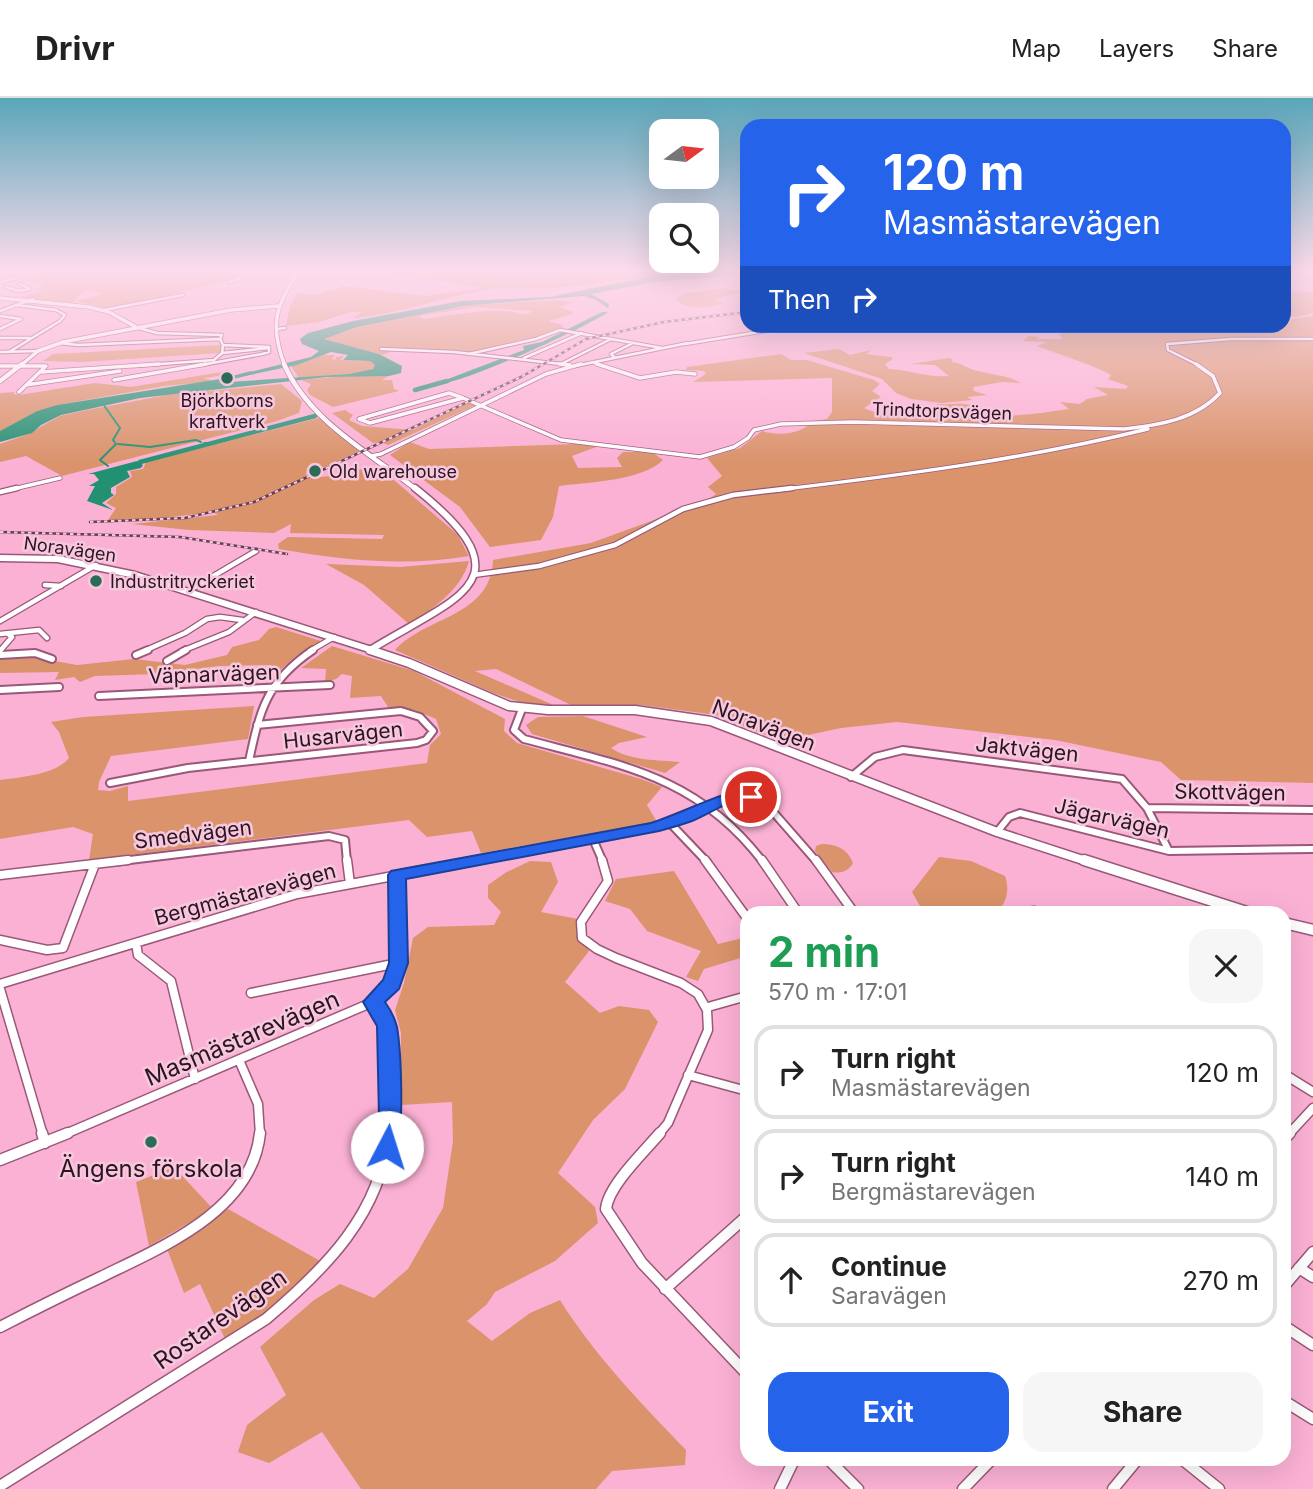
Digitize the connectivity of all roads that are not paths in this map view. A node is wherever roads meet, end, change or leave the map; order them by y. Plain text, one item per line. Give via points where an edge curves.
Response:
1 (38, 334) edge
2 (107, 334) edge
3 (218, 334) edge
4 (278, 334) edge
5 (556, 334) edge
6 (580, 334) edge
7 (588, 334) edge
8 (746, 334) edge
9 (0, 338) edge
10 (31, 338) junction
11 (614, 338) junction
12 (220, 339) junction
13 (1313, 339) edge
14 (636, 342) junction
15 (60, 343) junction
16 (223, 345) junction
17 (672, 347) junction
18 (269, 348) junction
19 (662, 348) junction
20 (381, 349) dead end
21 (38, 351) junction
22 (0, 352) edge
23 (9, 352) junction
24 (222, 352) junction
25 (469, 354) junction
26 (636, 354) junction
27 (614, 357) junction
28 (523, 359) junction
29 (215, 361) junction
30 (591, 361) junction
31 (563, 363) junction
32 (0, 366) edge
33 (18, 366) junction
34 (131, 366) junction
35 (572, 366) junction
36 (41, 372) junction
37 (695, 374) dead end
38 (114, 380) dead end
39 (0, 381) edge
40 (26, 385) junction
41 (19, 392) dead end
42 (463, 398) junction
43 (478, 405) junction
44 (1163, 424) junction
45 (371, 456) junction
46 (60, 478) dead end
47 (0, 492) edge
48 (256, 551) dead end
49 (0, 558) edge
50 (96, 565) junction
51 (473, 575) junction
52 (45, 585) dead end
53 (62, 587) junction
54 (188, 591) junction
55 (256, 612) junction
56 (242, 620) junction
57 (0, 621) edge
58 (3, 634) edge
59 (334, 637) junction
60 (47, 638) dead end
61 (370, 650) junction
62 (0, 653) edge
63 (136, 655) dead end
64 (52, 659) dead end
65 (167, 661) dead end
66 (330, 685) dead end
67 (60, 687) dead end
68 (270, 689) junction
69 (0, 690) edge
70 (99, 696) dead end
71 (522, 709) junction
72 (257, 725) junction
73 (249, 761) junction
74 (851, 777) junction
75 (110, 783) dead end
76 (708, 807) junction
77 (1146, 808) junction
78 (1313, 810) edge
79 (670, 823) junction
80 (997, 832) junction
81 (593, 839) junction
82 (1313, 849) edge
83 (1169, 851) junction
84 (96, 864) junction
85 (0, 875) edge
86 (397, 875) junction
87 (350, 884) junction
88 (793, 906) edge
89 (849, 906) edge
90 (1227, 906) edge
91 (740, 908) edge
92 (1291, 925) edge
93 (1313, 930) edge
94 (0, 940) edge
95 (136, 943) junction
96 (398, 963) junction
97 (0, 986) edge
98 (251, 993) dead end
99 (740, 998) edge
100 (373, 1002) junction
101 (708, 1007) junction
102 (239, 1060) junction
103 (688, 1075) junction
104 (1291, 1078) edge
105 (195, 1079) junction
106 (740, 1089) edge
107 (1313, 1092) edge
108 (1313, 1108) edge
109 (1291, 1132) edge
110 (45, 1143) junction
111 (0, 1160) edge
112 (740, 1222) edge
113 (1313, 1251) edge
114 (1299, 1268) junction
115 (1313, 1277) edge
116 (1291, 1278) edge
117 (665, 1289) junction
118 (0, 1327) edge
119 (1291, 1331) edge
120 (1313, 1345) edge
121 (740, 1367) edge
122 (1291, 1405) edge
123 (1313, 1419) edge
124 (791, 1466) edge
125 (836, 1466) edge
126 (985, 1466) edge
127 (1132, 1466) edge
128 (1190, 1466) edge
129 (0, 1486) edge
130 (780, 1489) edge
131 (858, 1489) edge
132 (963, 1489) edge
133 (1113, 1489) edge
134 (1219, 1489) edge

1 - 10 street
2 - 15 street
3 - 12 street
4 - 45 street via 293,383 319,414
5 - 25 street
6 - 28 street
7 - 11 street
8 - 17 street
9 - 10 street
10 - 23 street
11 - 14 street
11 - 31 street
12 - 15 street
12 - 16 street
13 - 44 street, Trindtorpsvägen via 1167,344 1174,354 1205,367 1220,393 1205,408
14 - 19 street
14 - 27 street via 611,354
15 - 21 street
16 - 18 street
16 - 24 street
17 - 19 street
17 - 26 street
18 - 24 street
18 - 29 street via 266,354
19 - 26 street
20 - 25 street
21 - 23 street
21 - 33 street
22 - 23 street
24 - 29 street
25 - 28 street
26 - 27 street
27 - 30 street
28 - 31 street
29 - 34 street
29 - 38 street
30 - 35 street
30 - 37 street via 640,378
31 - 35 street
32 - 33 street
33 - 36 street via 46,366
33 - 39 street
34 - 36 street
34 - 40 street
35 - 43 street
36 - 40 street
40 - 41 street
42 - 42 street, Trindtorpsvägen via 449,393 358,418 375,422
42 - 43 street, Trindtorpsvägen
43 - 44 street, Trindtorpsvägen via 566,441 700,457 734,447 754,430 780,424 1108,429
43 - 45 street
44 - 51 street via 1095,443 937,471 733,495 683,509 615,545 539,566
45 - 51 street via 460,529 476,555
46 - 47 street
48 - 54 street
49 - 50 street, Noravägen
50 - 53 street
50 - 54 street, Noravägen
51 - 61 street via 449,604
52 - 53 street
53 - 57 street
54 - 55 street, Noravägen
55 - 56 street
55 - 59 street, Noravägen
56 - 63 street via 207,619
56 - 65 street via 232,631
58 - 60 street via 39,630
58 - 62 street via 12,637
59 - 61 street, Noravägen
59 - 68 street via 293,662
61 - 71 street, Noravägen
62 - 64 street via 35,653
66 - 68 street, Väpnarvägen
67 - 69 street
68 - 70 street, Väpnarvägen
68 - 72 street
71 - 74 street, Noravägen via 656,712 711,721
71 - 76 street via 514,730 524,738 654,778
72 - 73 street
72 - 73 street, Husarvägen via 401,711 427,722 433,731 417,743
73 - 75 street, Husarvägen
74 - 77 street, Jaktvägen via 883,753 914,751 1122,779
74 - 80 street, Noravägen
76 - 79 street, Bergmästarevägen
76 - 88 street via 754,849
76 - 89 street, Bergmästarevägen via 735,796 751,797 814,857
77 - 78 street, Skottvägen
77 - 83 street, Jaktvägen
79 - 81 street, Bergmästarevägen
79 - 91 street via 715,870
80 - 83 street, Jägarvägen via 1006,818 1020,813
80 - 90 street, Noravägen
81 - 86 street, Bergmästarevägen
81 - 101 street via 608,881 582,922 582,938 600,953 690,987
82 - 83 street, Jägarvägen
84 - 85 street, Smedvägen
84 - 87 street, Smedvägen via 340,837 347,846
84 - 94 street via 63,948 47,950
86 - 87 street, Bergmästarevägen
86 - 96 street, Masmästarevägen
87 - 95 street, Bergmästarevägen via 297,894
92 - 93 street
95 - 97 street, Bergmästarevägen
95 - 105 street via 138,955 171,981
96 - 98 street
96 - 100 street, Masmästarevägen via 392,984
97 - 110 street
99 - 101 street
100 - 102 street, Masmästarevägen
100 - 129 street, Rostarevägen via 387,1026 387,1147 371,1197 341,1246 297,1294 265,1320
101 - 103 street via 708,1030
102 - 105 street, Masmästarevägen
102 - 118 street via 258,1102 261,1126 253,1161 232,1194 183,1234
103 - 106 street
103 - 117 street via 668,1123 607,1199 612,1222
104 - 107 street
105 - 110 street, Masmästarevägen
108 - 109 street
110 - 111 street, Masmästarevägen
112 - 117 street
113 - 114 street
114 - 115 street
114 - 116 street
117 - 121 street
119 - 120 street
122 - 123 street
124 - 130 street
125 - 131 street
126 - 132 street
127 - 133 street
128 - 134 street

